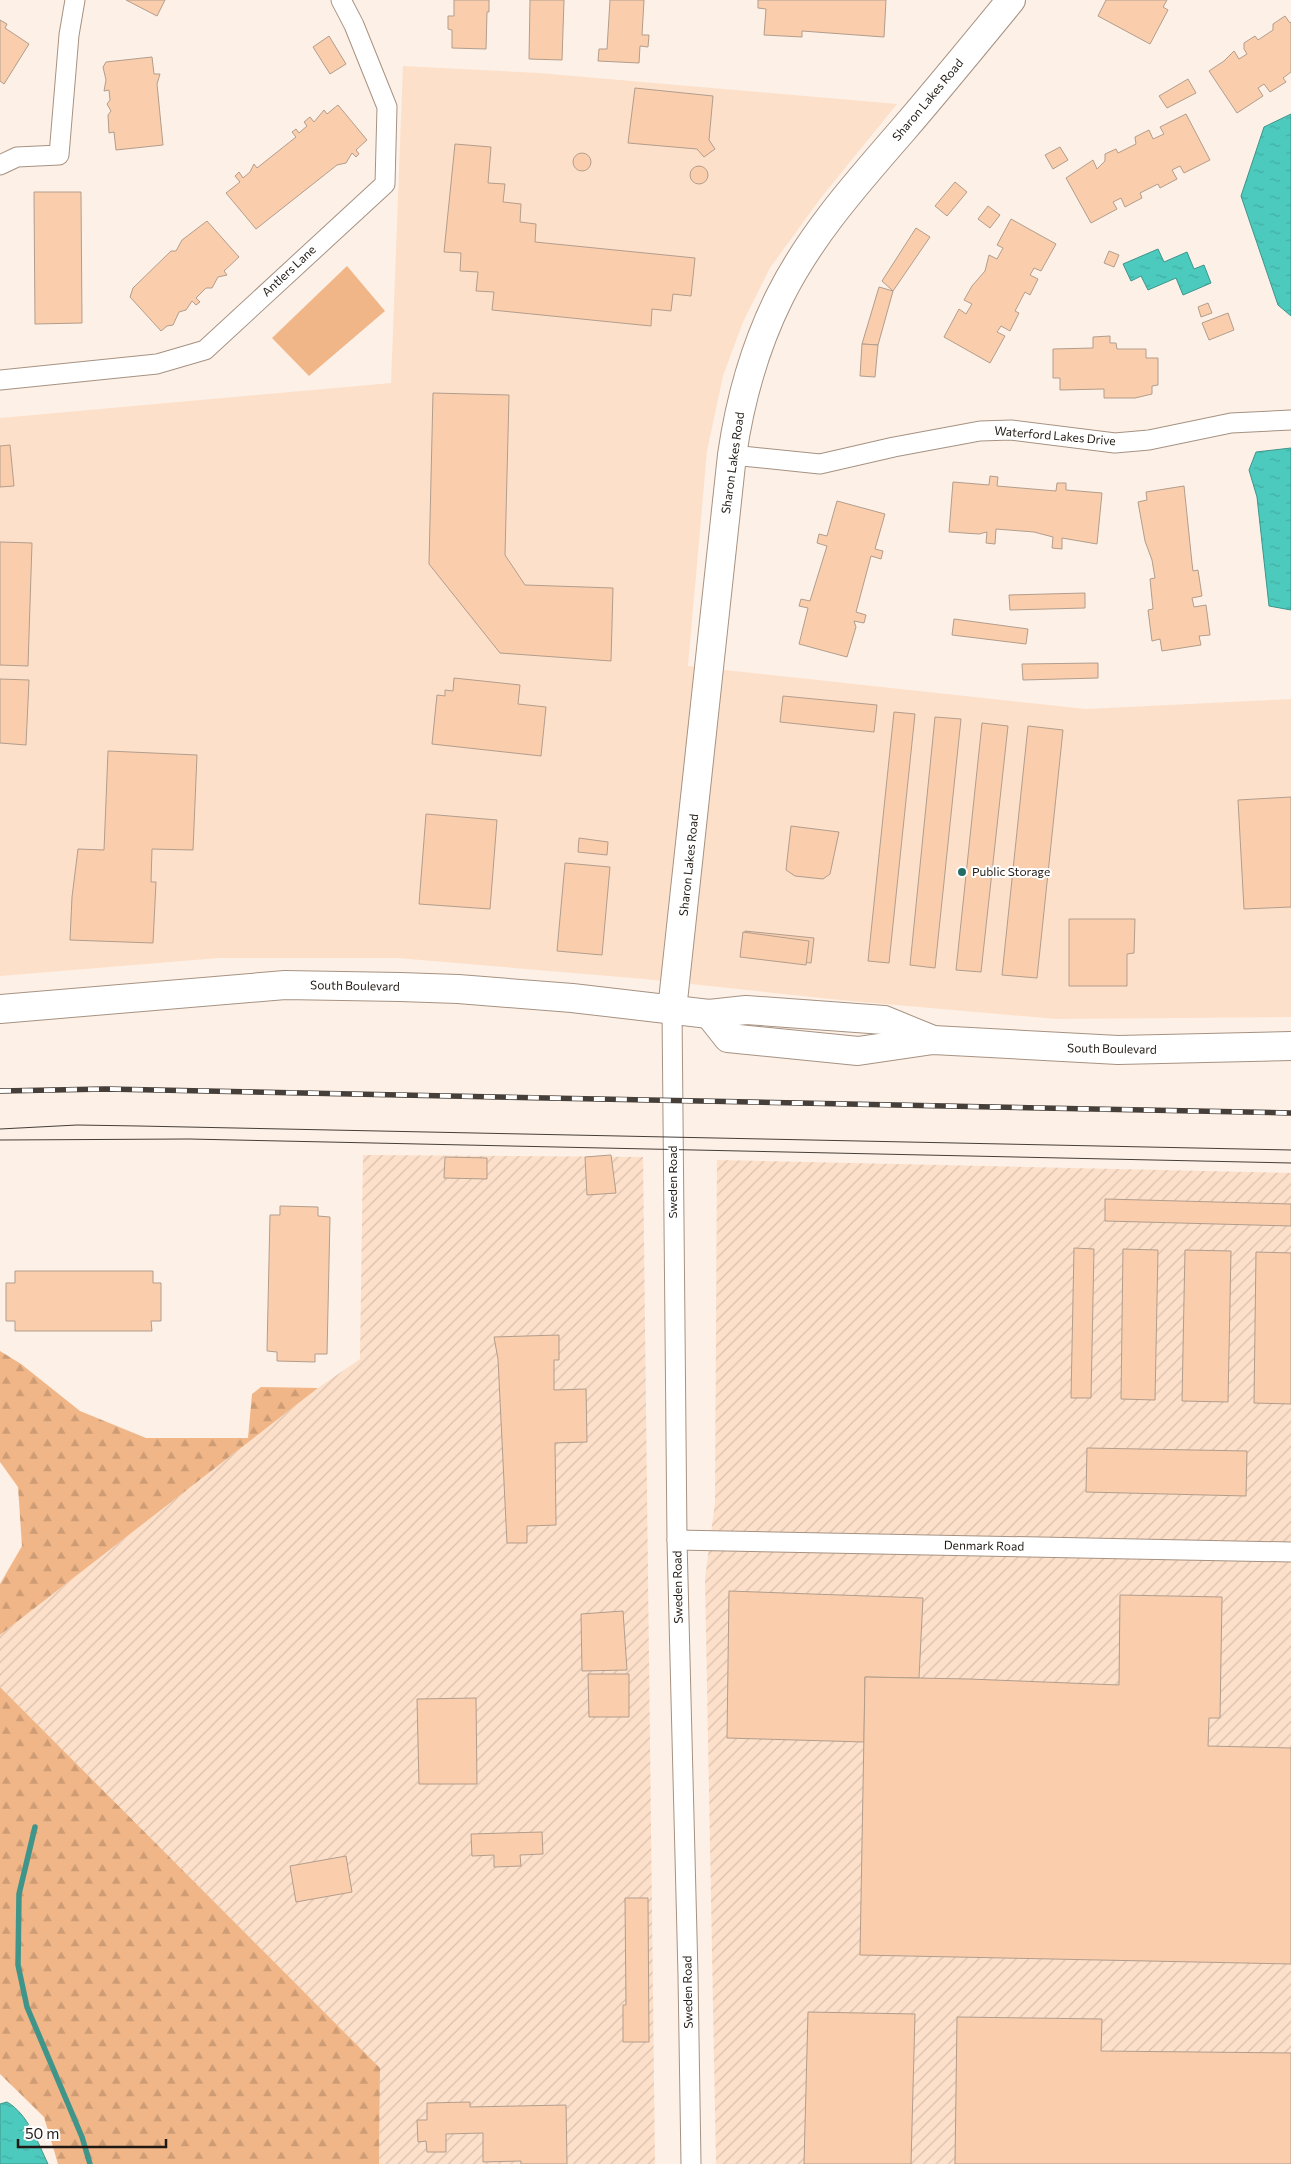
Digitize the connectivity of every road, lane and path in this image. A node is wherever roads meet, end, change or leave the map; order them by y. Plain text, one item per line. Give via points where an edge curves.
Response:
1 (75, 0) edge
2 (341, 0) edge
3 (1011, 0) edge
4 (0, 165) edge
5 (0, 380) edge
6 (1291, 420) edge
7 (732, 455) junction
8 (0, 1009) edge
9 (672, 1010) junction
10 (1291, 1046) edge
11 (677, 1540) junction
12 (1291, 1552) edge
13 (691, 2164) edge

1 - 4 street via 59,155 17,157
2 - 5 street, Antlers Lane via 387,107 385,184 205,350 157,364
3 - 7 main road, Sharon Lakes Road via 837,207 800,260 780,296 758,348 737,423
6 - 7 street, Waterford Lakes Drive via 1231,423 1149,440 1115,443 1011,430 980,430 820,464
7 - 9 main road, Sharon Lakes Road
8 - 9 main road, South Boulevard via 285,985 342,985 458,989
9 - 10 main road, South Boulevard via 710,1014 746,1010 884,1020 934,1040 1118,1050
9 - 11 street, Sweden Road
11 - 12 street, Denmark Road
11 - 13 street, Sweden Road

